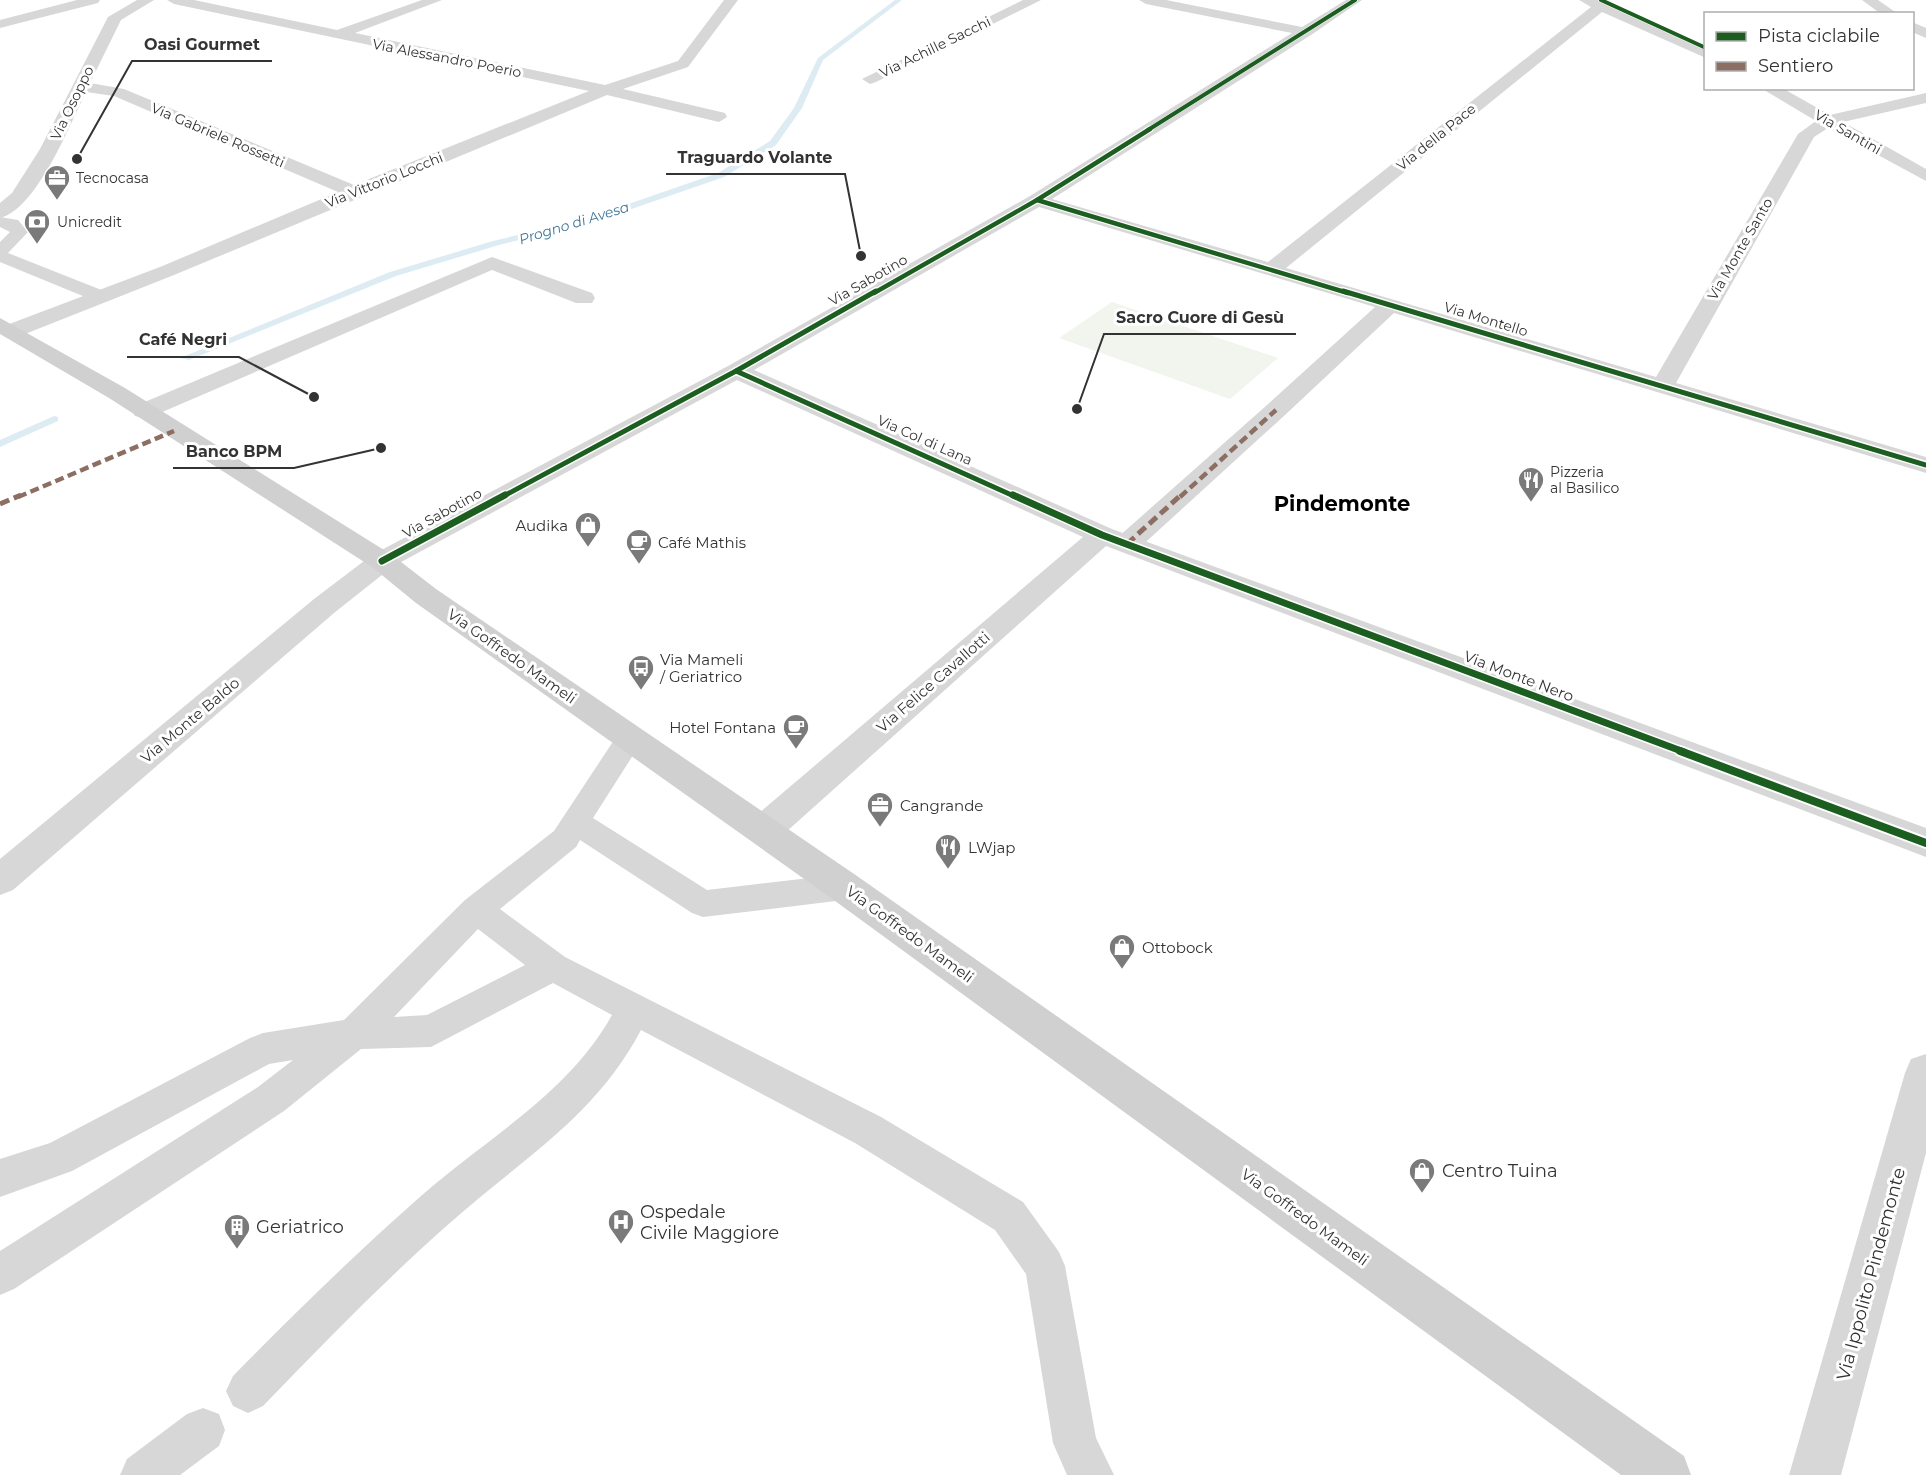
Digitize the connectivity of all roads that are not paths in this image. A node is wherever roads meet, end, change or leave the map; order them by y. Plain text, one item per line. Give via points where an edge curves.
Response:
1 (93, 0) edge
2 (147, 0) edge
3 (174, 0) edge
4 (435, 0) edge
5 (731, 0) edge
6 (1034, 0) edge
7 (1146, 0) edge
8 (1355, 0) edge
9 (1869, 0) edge
10 (1594, 3) edge
11 (1888, 12) edge
12 (0, 24) edge
13 (1306, 32) junction
14 (334, 35) junction
15 (1704, 53) edge
16 (870, 79) dead end
17 (80, 86) junction
18 (606, 90) junction
19 (1773, 90) edge
20 (1926, 98) edge
21 (719, 117) dead end
22 (1828, 121) junction
23 (1926, 176) edge
24 (354, 192) junction
25 (1037, 200) junction
26 (0, 213) edge
27 (0, 222) edge
28 (0, 251) edge
29 (0, 256) edge
30 (1272, 269) junction
31 (102, 297) junction
32 (584, 298) dead end
33 (1391, 304) junction
34 (6, 328) edge
35 (736, 371) junction
36 (1662, 386) junction
37 (144, 411) junction
38 (1926, 465) edge
39 (1115, 539) junction
40 (382, 561) junction
41 (630, 738) junction
42 (575, 822) junction
43 (764, 830) junction
44 (1926, 843) edge
45 (0, 880) edge
46 (844, 886) junction
47 (476, 909) junction
48 (553, 967) junction
49 (634, 1008) junction
50 (354, 1034) junction
51 (1926, 1073) edge
52 (0, 1178) edge
53 (0, 1275) edge
54 (248, 1391) dead end
55 (203, 1430) dead end
56 (143, 1475) edge
57 (1091, 1475) edge
58 (1665, 1475) edge
59 (1815, 1475) edge

1 - 12 street
2 - 17 street, Via Osoppo via 115,17
3 - 14 street, Via Alessandro Poerio
4 - 14 street
5 - 18 street, Via Vittorio Locchi via 683,64
6 - 16 street, Via Achille Sacchi
7 - 13 street
8 - 13 street, Via Sabotino
9 - 11 street
10 - 15 street
10 - 30 street, Via della Pace
13 - 25 street, Via Sabotino
14 - 18 street, Via Alessandro Poerio
17 - 24 street, Via Gabriele Rossetti via 118,92
17 - 26 street, Via Osoppo via 50,149 19,197
18 - 21 street, Via Alessandro Poerio
18 - 24 street, Via Vittorio Locchi
19 - 22 street, Via Santini
20 - 22 street
22 - 23 street, Via Santini
22 - 36 street, Via Monte Santo via 1807,134
24 - 31 street, Via Vittorio Locchi
25 - 30 street, Via Montello
25 - 35 street, Via Sabotino
27 - 28 lane via 12,224 20,232
29 - 31 lane
30 - 33 street, Via Montello
31 - 34 street, Via Vittorio Locchi
32 - 37 street via 492,262
33 - 36 street, Via Montello
33 - 39 street, Via Felice Cavallotti via 1276,410
34 - 37 main road, Via Goffredo Mameli
35 - 39 street, Via Col di Lana
35 - 40 street, Via Sabotino
36 - 38 street, Via Montello
37 - 40 main road, Via Goffredo Mameli
39 - 43 street, Via Felice Cavallotti
39 - 44 street, Via Monte Nero
40 - 41 main road, Via Goffredo Mameli
40 - 45 street, Via Monte Baldo
41 - 42 lane
41 - 43 main road, Via Goffredo Mameli
42 - 46 lane via 703,904
42 - 47 lane via 565,839
43 - 46 main road, Via Goffredo Mameli
46 - 58 main road, Via Goffredo Mameli
47 - 48 lane
47 - 50 lane
48 - 49 lane
48 - 50 lane via 431,1031
49 - 54 lane via 612,1049 558,1111 437,1208 321,1316
49 - 57 lane via 868,1130 1009,1216 1045,1266 1074,1443
50 - 52 lane via 263,1049 58,1158
50 - 53 lane via 271,1099
51 - 59 street, Via Ippolito Pindemonte
55 - 56 lane

